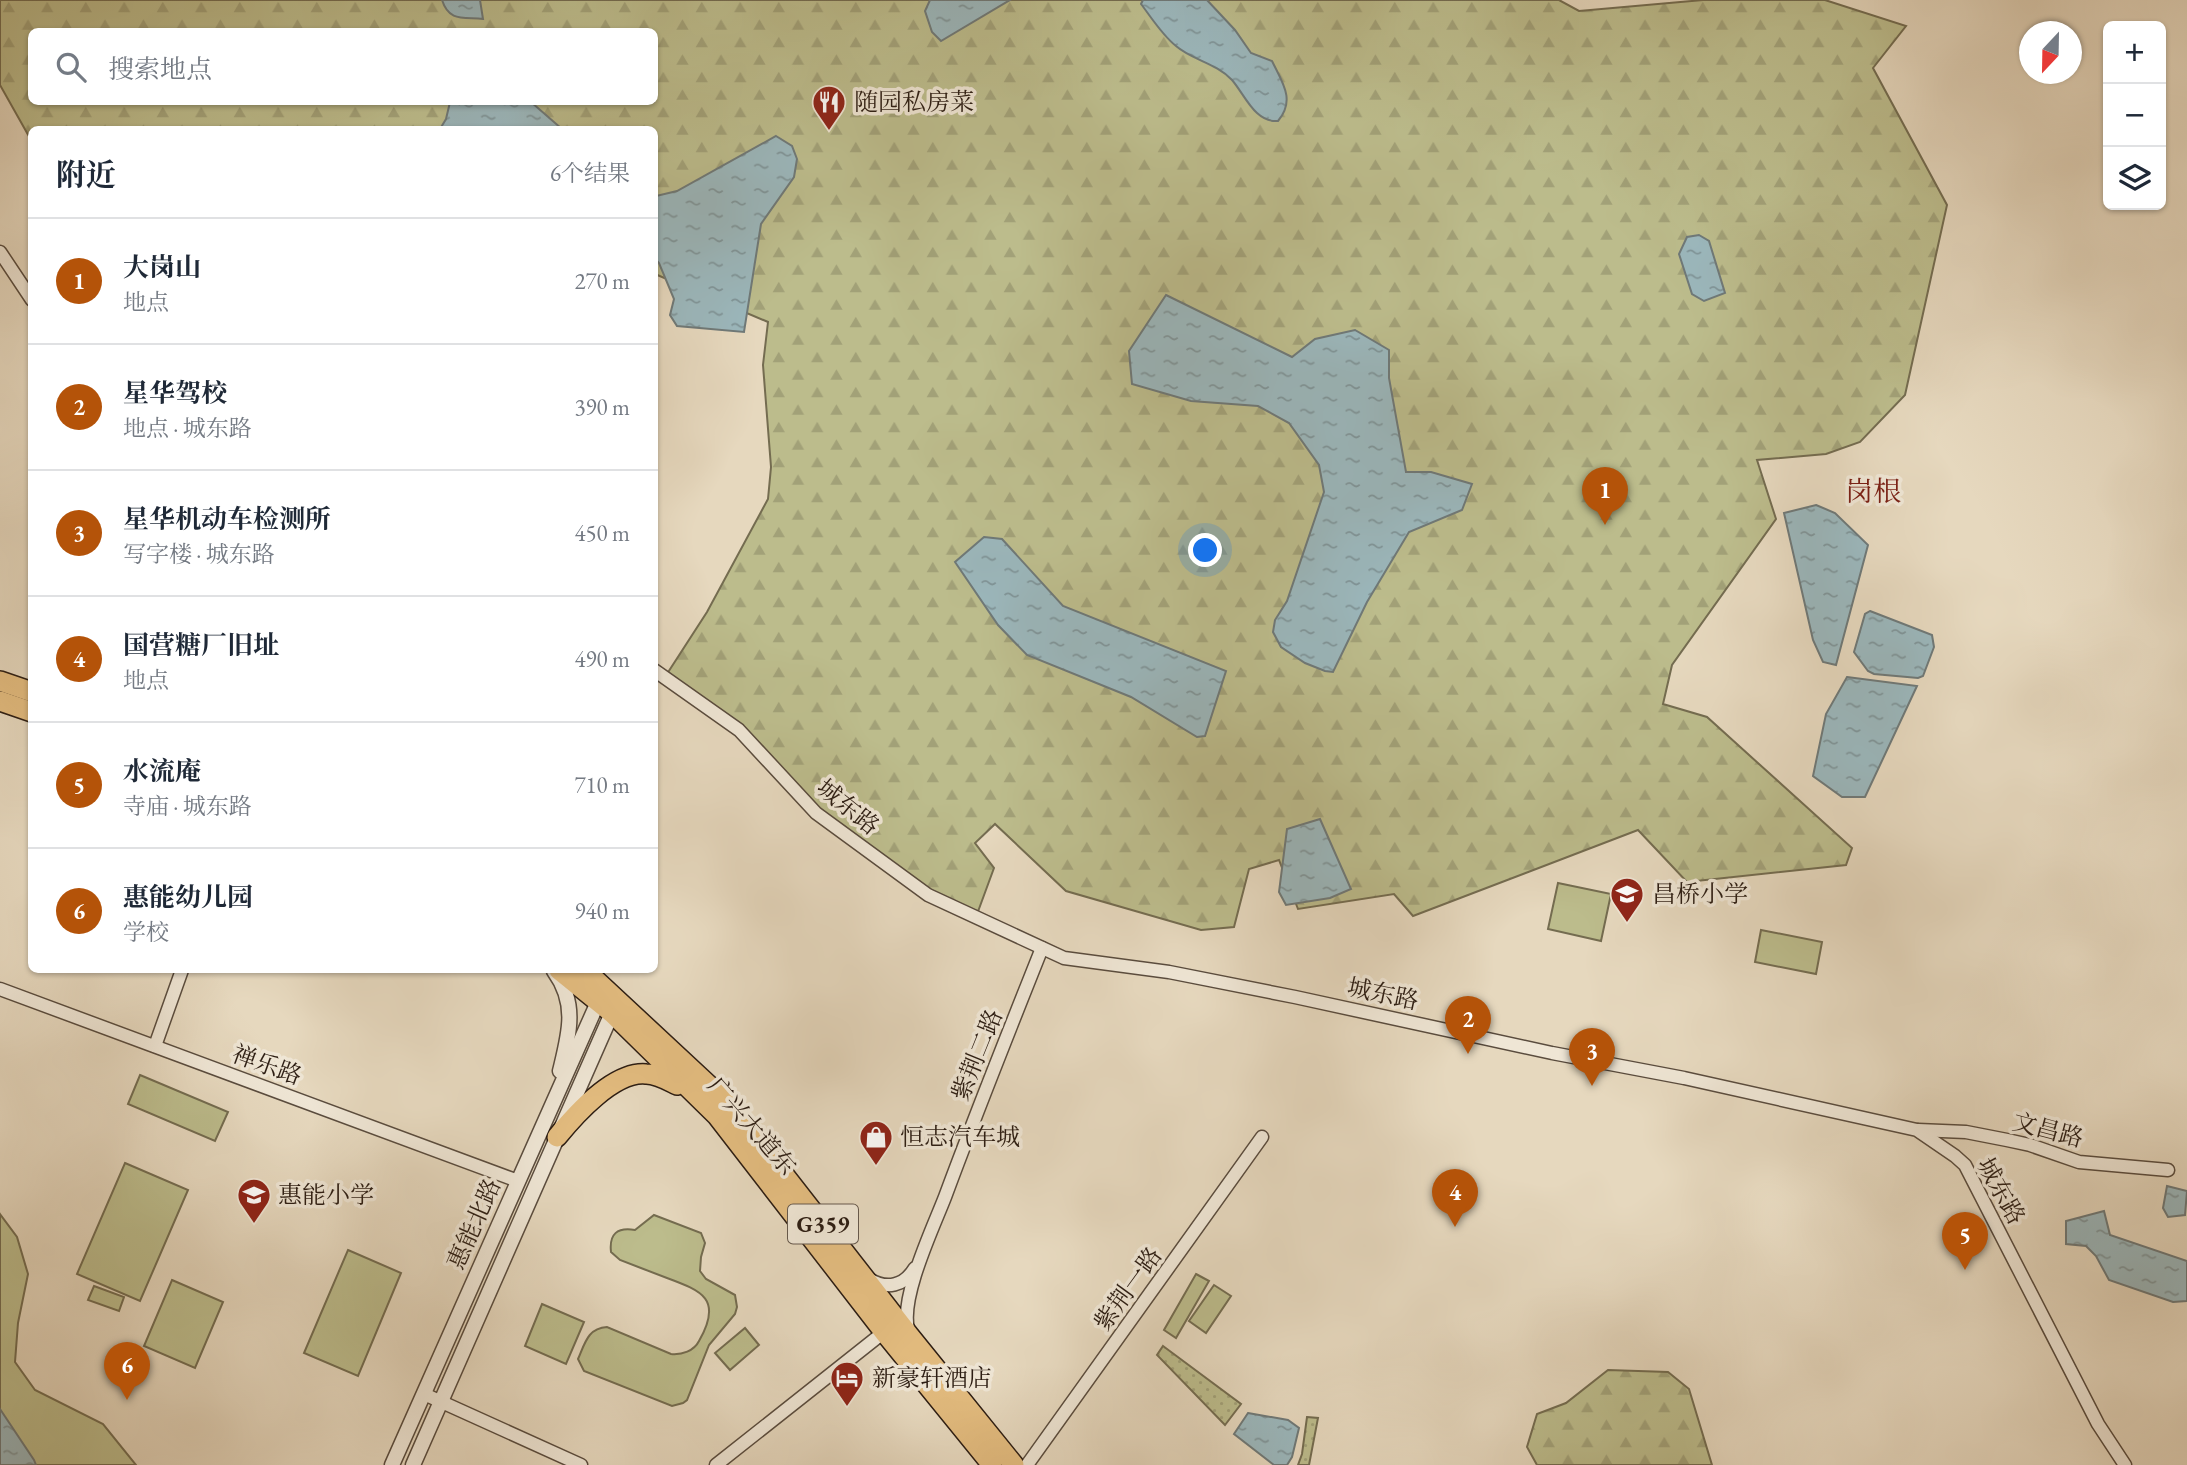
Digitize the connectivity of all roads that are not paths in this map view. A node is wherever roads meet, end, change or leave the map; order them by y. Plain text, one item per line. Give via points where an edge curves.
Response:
1 (0, 252) edge
2 (28, 294) edge
3 (658, 673) edge
4 (0, 681) edge
5 (28, 691) edge
6 (0, 701) edge
7 (28, 711) edge
8 (1042, 948) junction
9 (181, 973) edge
10 (555, 973) edge
11 (563, 973) edge
12 (587, 973) edge
13 (0, 989) edge
14 (605, 1007) junction
15 (155, 1046) junction
16 (693, 1094) junction
17 (547, 1118) junction
18 (1917, 1130) junction
19 (557, 1137) junction
20 (1262, 1137) dead end
21 (2168, 1170) dead end
22 (519, 1181) junction
23 (923, 1256) junction
24 (862, 1275) junction
25 (884, 1332) junction
26 (909, 1335) junction
27 (424, 1394) junction
28 (441, 1402) junction
29 (392, 1465) edge
30 (413, 1465) edge
31 (581, 1465) edge
32 (716, 1465) edge
33 (992, 1465) edge
34 (1014, 1465) edge
35 (1027, 1465) edge
36 (2125, 1465) edge

1 - 2 street
3 - 8 street, 城东路 via 739,730 817,813 928,895
4 - 5 highway
6 - 7 highway
8 - 18 street, 城东路 via 1064,958 1170,972 1295,997
8 - 23 street, 紫荆二路
9 - 15 street
10 - 17 street via 571,1010 567,1045
11 - 14 highway, 广兴大道东 / G359
12 - 24 highway, 广兴大道东 / G359 via 730,1104
13 - 15 street, 禅乐路
14 - 16 highway, 广兴大道东 / G359
14 - 17 street, 惠能北路
14 - 19 street, 惠能北路
15 - 22 street, 禅乐路
16 - 19 highway via 661,1077 644,1073 627,1078 579,1110
16 - 25 highway, 广兴大道东 / G359 via 718,1115
17 - 22 street, 惠能北路
18 - 21 street, 文昌路 via 1966,1132 2019,1142 2079,1162
18 - 36 street, 城东路 via 1965,1165 2098,1424
19 - 28 street, 惠能北路
20 - 35 street, 紫荆一路
22 - 27 street, 惠能北路
23 - 24 street, 紫荆二路 via 899,1284 879,1285
23 - 26 street, 紫荆二路 via 905,1318
24 - 26 highway, 广兴大道东 / G359
25 - 32 street
25 - 33 highway, 广兴大道东 / G359
26 - 34 highway, 广兴大道东 / G359
27 - 28 street
27 - 29 street, 惠能北路
28 - 30 street, 惠能北路
28 - 31 street

